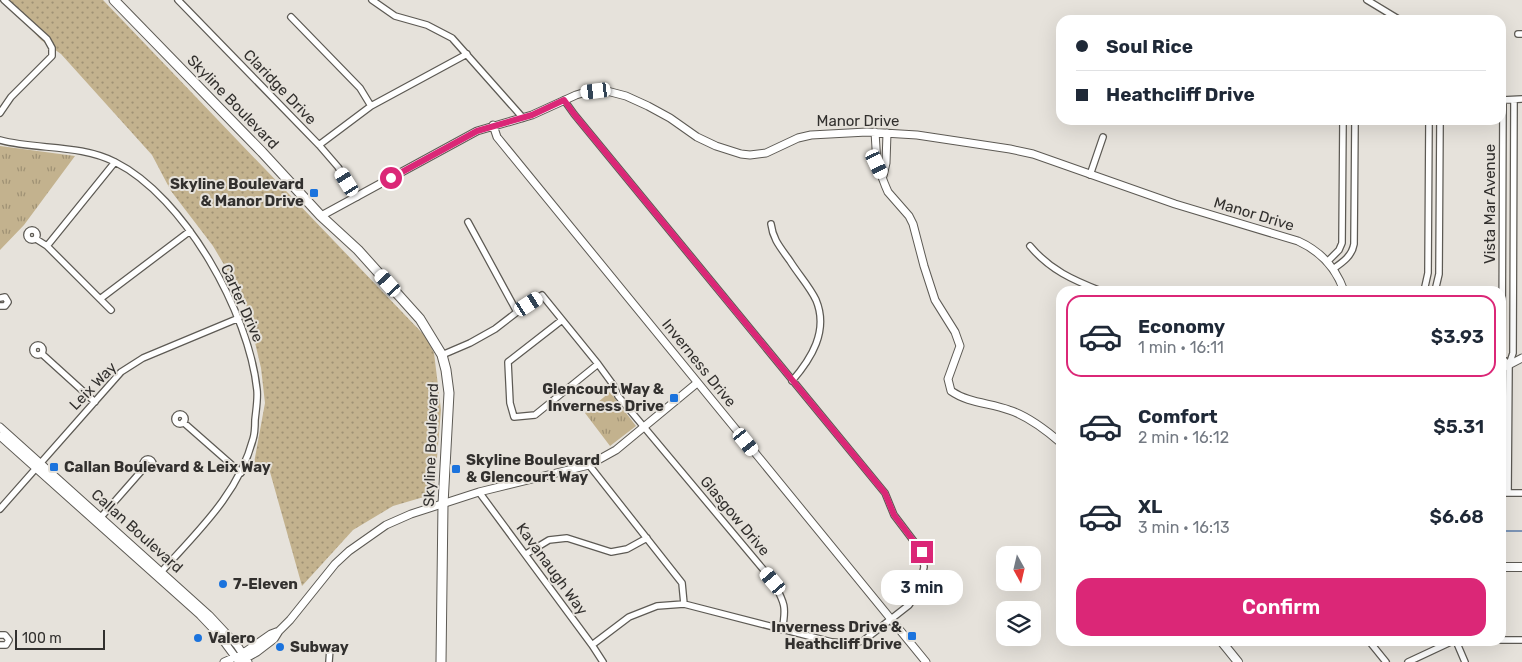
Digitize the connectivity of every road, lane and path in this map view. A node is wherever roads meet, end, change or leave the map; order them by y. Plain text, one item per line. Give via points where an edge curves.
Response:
1 (4, 0) edge
2 (114, 0) edge
3 (178, 0) edge
4 (372, 0) edge
5 (1367, 0) edge
6 (1392, 15) edge
7 (291, 17) dead end
8 (467, 54) junction
9 (564, 100) junction
10 (1506, 100) edge
11 (1514, 100) junction
12 (1522, 100) edge
13 (371, 106) junction
14 (0, 113) edge
15 (523, 118) junction
16 (493, 125) junction
17 (1343, 125) edge
18 (1356, 125) edge
19 (1429, 125) edge
20 (1440, 125) edge
21 (1502, 125) edge
22 (875, 132) junction
23 (887, 132) junction
24 (1103, 137) dead end
25 (0, 140) edge
26 (319, 145) junction
27 (115, 162) junction
28 (1090, 175) junction
29 (883, 176) junction
30 (356, 197) junction
31 (321, 216) junction
32 (468, 222) dead end
33 (770, 224) dead end
34 (190, 231) junction
35 (36, 238) dead end
36 (47, 246) junction
37 (1030, 246) dead end
38 (1327, 262) junction
39 (1333, 269) junction
40 (1084, 286) edge
41 (1342, 286) edge
42 (1425, 286) edge
43 (1436, 286) edge
44 (1502, 286) edge
45 (0, 298) edge
46 (100, 300) junction
47 (0, 306) edge
48 (111, 310) dead end
49 (516, 312) junction
50 (239, 318) junction
51 (562, 320) junction
52 (42, 354) dead end
53 (442, 356) junction
54 (1522, 358) edge
55 (1506, 362) edge
56 (598, 364) junction
57 (1509, 365) junction
58 (1506, 366) edge
59 (792, 381) junction
60 (697, 383) junction
61 (95, 402) junction
62 (183, 422) dead end
63 (644, 427) junction
64 (0, 428) edge
65 (0, 436) edge
66 (1056, 439) edge
67 (1506, 461) edge
68 (590, 465) junction
69 (39, 466) junction
70 (144, 468) dead end
71 (241, 473) junction
72 (479, 492) junction
73 (1506, 493) edge
74 (1522, 494) edge
75 (443, 504) junction
76 (0, 509) edge
77 (98, 518) junction
78 (647, 538) junction
79 (526, 554) junction
80 (1506, 567) edge
81 (1522, 567) edge
82 (162, 571) junction
83 (161, 580) junction
84 (684, 604) junction
85 (892, 619) junction
86 (0, 627) edge
87 (782, 630) junction
88 (0, 636) edge
89 (1506, 640) edge
90 (1522, 640) edge
91 (0, 645) edge
92 (592, 645) junction
93 (1228, 646) edge
94 (1373, 646) edge
95 (1443, 646) edge
96 (1457, 646) edge
97 (330, 648) dead end
98 (241, 660) edge
99 (224, 662) edge
100 (329, 662) edge
101 (441, 662) edge
102 (603, 662) edge
103 (926, 662) edge
104 (1238, 662) edge
105 (1386, 662) edge
106 (1408, 662) edge
107 (1465, 662) edge

1 - 14 street via 47,39 52,56 11,97
2 - 31 main road, Skyline Boulevard
3 - 26 street, Claridge Drive
4 - 8 street via 395,16 427,25 452,38
5 - 6 street
7 - 13 street via 360,88
8 - 13 street
8 - 15 street
9 - 15 street, Manor Drive
9 - 22 street, Manor Drive via 586,92 616,93 648,106 707,142 731,152 750,155 766,153 811,135
9 - 59 street
10 - 11 street
11 - 12 street
11 - 57 street, Vista Mar Avenue via 1513,353
13 - 26 street
15 - 16 street, Manor Drive
16 - 30 street, Manor Drive
16 - 60 street, Inverness Drive via 497,137
17 - 38 street via 1342,243
18 - 39 street via 1354,244 1350,255
19 - 42 street via 1428,273
20 - 43 street via 1439,274
21 - 44 street, Vista Mar Avenue
22 - 23 street, Manor Drive
22 - 29 street via 877,164
23 - 28 street, Manor Drive via 1022,151
23 - 29 street
24 - 28 street
25 - 27 street, Carter Drive via 89,152
26 - 30 street, Claridge Drive via 338,167
27 - 34 street, Carter Drive via 139,177
27 - 36 street
28 - 38 street, Manor Drive via 1290,238 1311,248
29 - 66 street via 888,192 913,224 935,300 960,346 948,379 951,391 961,398 1011,410
30 - 31 street, Manor Drive
31 - 53 main road, Skyline Boulevard via 358,250 411,308
32 - 49 street
33 - 59 street via 773,237 816,300 820,314 815,347
34 - 46 street
34 - 50 street, Carter Drive via 215,270
35 - 36 street
36 - 46 street
37 - 40 street via 1049,266
38 - 39 street, Manor Drive
39 - 41 street, Manor Drive
45 - 47 street via 4,297 8,302
46 - 48 street
49 - 51 street, Glasgow Drive via 542,295
49 - 53 street via 495,329
50 - 61 street, Leix Way via 143,358 121,372
50 - 71 street, Carter Drive via 251,355 257,392 254,438
51 - 56 street, Glasgow Drive
51 - 56 street via 508,362 510,403 514,416 535,415
52 - 61 street
53 - 75 main road, Skyline Boulevard via 449,393
54 - 57 street
55 - 57 street, Vista Mar Avenue
56 - 63 street, Glasgow Drive via 618,396
57 - 58 street
57 - 67 street, Vista Mar Avenue
59 - 85 street via 885,493 894,515 922,552 924,567 919,590
60 - 63 street
60 - 85 street, Inverness Drive
61 - 69 street, Leix Way
62 - 71 street
63 - 68 street via 616,450
63 - 87 street, Glasgow Drive via 773,581 786,611
64 - 69 street, Callan Boulevard
65 - 69 street, Callan Boulevard
68 - 72 street
68 - 78 street
69 - 76 street, Leix Way
69 - 77 street, Callan Boulevard
70 - 77 street
71 - 82 street, Carter Drive via 215,513
72 - 75 street
72 - 79 street, Kavanaugh Way
73 - 74 street
75 - 98 street via 386,525 349,551 290,620
75 - 101 main road, Skyline Boulevard
77 - 82 street, Callan Boulevard
77 - 83 street, Callan Boulevard
78 - 79 street via 626,549 611,552 567,538 549,540
78 - 84 street via 682,583
79 - 92 street, Kavanaugh Way
80 - 81 main road
82 - 83 street
82 - 98 street, Callan Boulevard via 210,615
83 - 98 street, Callan Boulevard via 220,635
84 - 87 street
84 - 92 street via 658,606 629,617
85 - 87 street via 863,641 846,643
85 - 103 street, Inverness Drive
86 - 88 street
88 - 91 street via 7,636 9,640 6,645
89 - 90 street
92 - 102 street, Kavanaugh Way
93 - 104 main road
94 - 105 street
95 - 106 street
96 - 107 street
97 - 100 street
98 - 99 street

